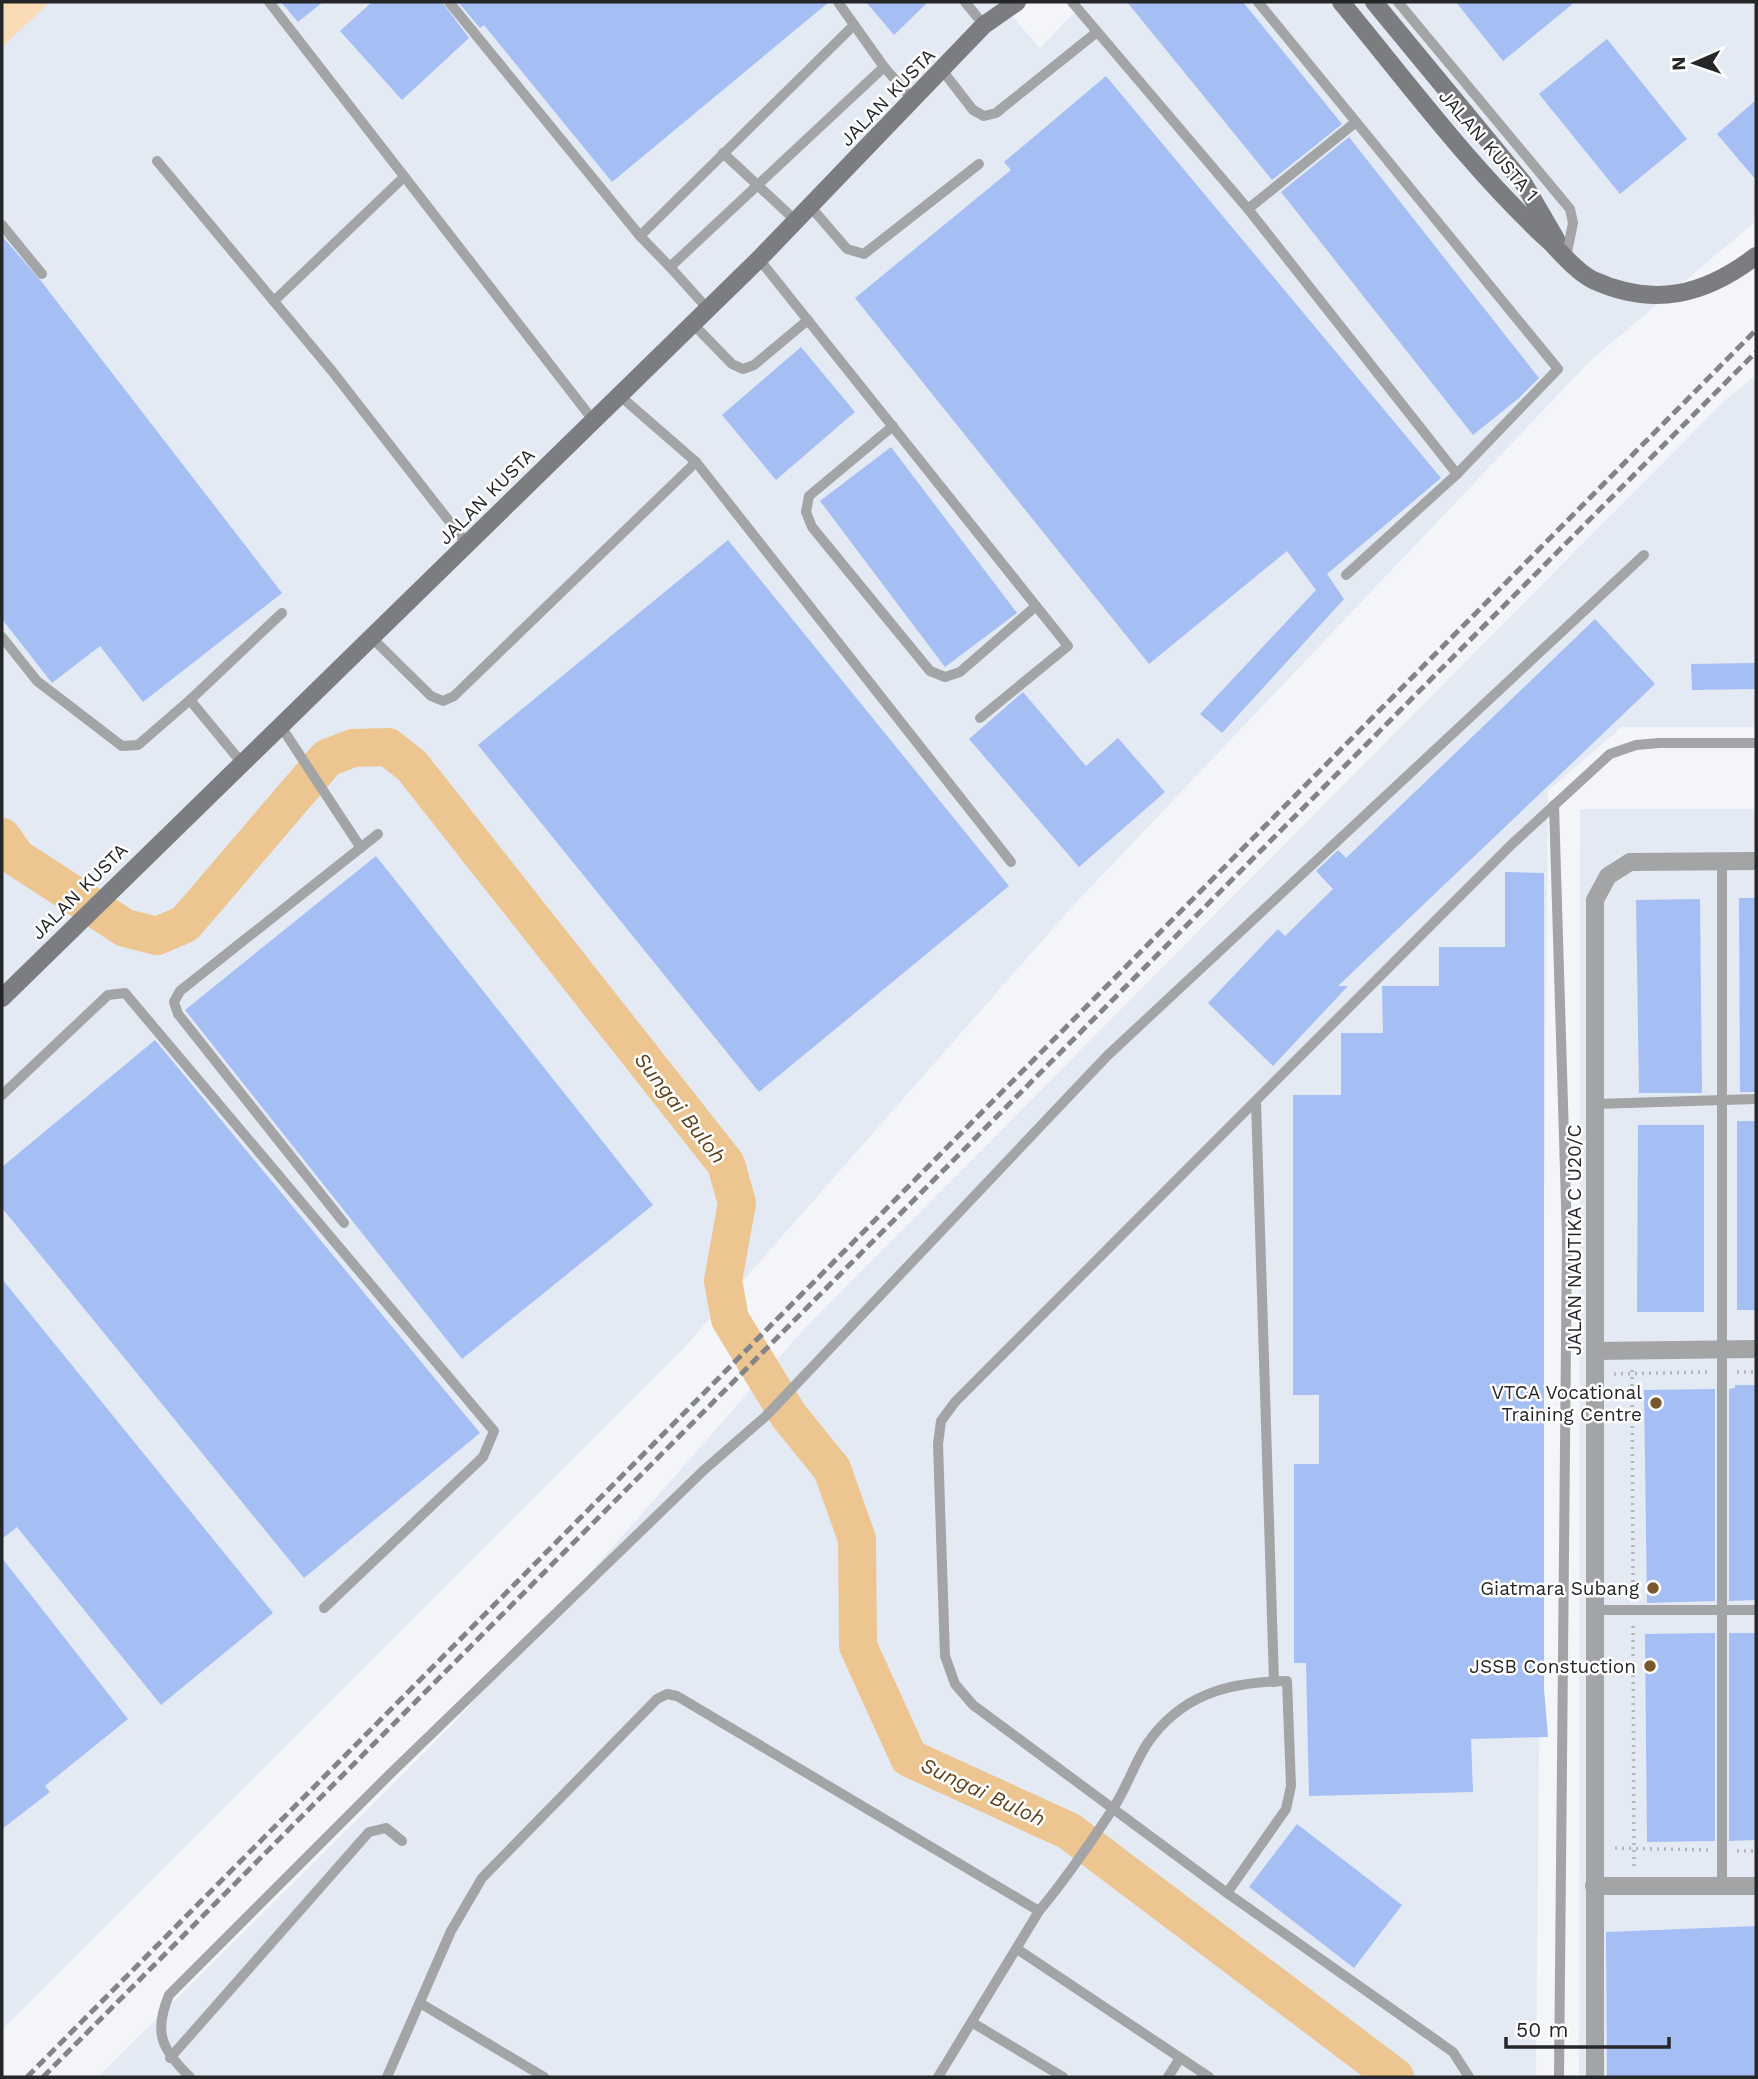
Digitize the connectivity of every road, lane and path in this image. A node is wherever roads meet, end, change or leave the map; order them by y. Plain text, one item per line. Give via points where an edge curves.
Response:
1 (269, 2) edge
2 (449, 2) edge
3 (838, 2) edge
4 (965, 2) edge
5 (1017, 2) edge
6 (1074, 2) edge
7 (1258, 2) edge
8 (1341, 2) edge
9 (1374, 2) edge
10 (1398, 2) edge
11 (991, 15) edge
12 (853, 25) junction
13 (1097, 32) junction
14 (884, 67) junction
15 (942, 70) junction
16 (913, 100) junction
17 (1356, 122) junction
18 (723, 153) junction
19 (157, 161) dead end
20 (979, 164) dead end
21 (404, 177) junction
22 (757, 182) junction
23 (810, 206) junction
24 (1248, 209) junction
25 (796, 220) junction
26 (2, 225) edge
27 (640, 236) junction
28 (1756, 256) edge
29 (1566, 257) junction
30 (759, 259) junction
31 (670, 267) junction
32 (42, 274) dead end
33 (274, 301) junction
34 (707, 307) junction
35 (808, 320) junction
36 (692, 323) junction
37 (618, 395) junction
38 (593, 420) junction
39 (893, 426) junction
40 (696, 462) junction
41 (1457, 474) junction
42 (467, 544) junction
43 (1644, 555) dead end
44 (1346, 575) dead end
45 (1036, 606) junction
46 (282, 613) dead end
47 (2, 637) edge
48 (373, 639) junction
49 (190, 700) junction
50 (980, 718) dead end
51 (280, 726) junction
52 (1756, 743) edge
53 (241, 762) junction
54 (1554, 805) junction
55 (379, 834) dead end
56 (360, 848) junction
57 (1756, 861) edge
58 (1011, 862) dead end
59 (1722, 862) junction
60 (2, 998) edge
61 (2, 1095) edge
62 (1756, 1099) edge
63 (1723, 1101) junction
64 (1256, 1102) junction
65 (1595, 1104) junction
66 (344, 1223) dead end
67 (1756, 1349) edge
68 (1722, 1350) junction
69 (1595, 1351) junction
70 (1756, 1371) edge
71 (1722, 1372) junction
72 (1594, 1375) junction
73 (324, 1608) dead end
74 (1594, 1610) junction
75 (1722, 1611) junction
76 (1756, 1611) edge
77 (1274, 1682) junction
78 (1110, 1811) junction
79 (402, 1841) dead end
80 (1594, 1848) junction
81 (1722, 1850) junction
82 (1756, 1851) edge
83 (1594, 1886) junction
84 (1722, 1886) junction
85 (1756, 1886) edge
86 (1227, 1893) junction
87 (1039, 1911) junction
88 (1017, 1949) junction
89 (420, 2003) junction
90 (973, 2023) junction
91 (170, 2058) junction
92 (1180, 2058) junction
93 (190, 2077) edge
94 (387, 2077) edge
95 (544, 2077) edge
96 (938, 2077) edge
97 (1063, 2077) edge
98 (1168, 2077) edge
99 (1209, 2077) edge
100 (1469, 2077) edge
101 (1559, 2077) edge
102 (1595, 2077) edge

1 - 21 lane
2 - 27 lane
3 - 12 lane
4 - 11 lane
5 - 11 street, JALAN KUSTA
6 - 13 lane
7 - 17 lane
8 - 29 street, JALAN KUSTA 1 via 1502,198
9 - 29 street, JALAN KUSTA 1 via 1524,184
10 - 29 lane via 1570,209 1573,223
11 - 15 street, JALAN KUSTA
12 - 14 lane
12 - 18 lane
13 - 15 lane via 996,113 984,116 973,110
13 - 24 lane
14 - 16 lane
14 - 22 lane
15 - 16 street, JALAN KUSTA
16 - 23 street, JALAN KUSTA
17 - 24 lane
17 - 41 lane via 1558,369
18 - 22 lane
18 - 27 lane
19 - 33 lane
20 - 23 lane via 864,254 847,249
21 - 33 lane
21 - 38 lane
22 - 25 lane
22 - 31 lane
23 - 25 street, JALAN KUSTA
24 - 41 lane
25 - 30 street, JALAN KUSTA
26 - 32 lane
27 - 31 lane
28 - 29 street via 1714,284 1677,295 1636,293 1592,279
30 - 34 street, JALAN KUSTA
30 - 35 lane
31 - 34 lane
33 - 42 lane
34 - 36 street, JALAN KUSTA
35 - 36 lane via 743,369 732,364
35 - 39 lane
36 - 37 street, JALAN KUSTA
37 - 38 street, JALAN KUSTA
37 - 40 lane
38 - 42 street, JALAN KUSTA
39 - 45 lane
39 - 45 lane via 809,496 806,512 812,527 930,671 945,677 960,672
40 - 48 lane via 454,696 443,701 431,696
40 - 58 lane
41 - 44 lane
42 - 48 street, JALAN KUSTA
43 - 91 lane via 1107,1056 766,1416 704,1470 408,1756 169,1995 161,2014 160,2034
45 - 50 lane via 1068,646
46 - 49 lane
47 - 49 lane via 37,681 122,746 138,745
48 - 51 street, JALAN KUSTA
49 - 53 lane
51 - 53 street, JALAN KUSTA
51 - 56 lane
52 - 54 lane via 1636,746 1610,754
53 - 60 street, JALAN KUSTA
54 - 64 lane
54 - 101 lane via 1567,1237
55 - 56 lane
56 - 66 lane via 180,991 174,1002 178,1014
57 - 59 street
59 - 63 lane
59 - 65 street, JALAN NAUTIKA C U20/C via 1630,862 1608,876 1595,900
61 - 73 lane via 108,995 125,993 494,1431 483,1457
62 - 63 lane
63 - 65 lane
63 - 68 lane
64 - 77 lane
64 - 78 lane via 941,1421 945,1656 955,1684 973,1705
65 - 69 street, JALAN NAUTIKA C U20/C
67 - 68 street
68 - 69 street
68 - 71 lane
69 - 72 street, JALAN NAUTIKA C U20/C
70 - 71 path
71 - 72 path
71 - 75 lane
72 - 74 street, JALAN NAUTIKA C U20/C
74 - 75 lane
74 - 80 street, JALAN NAUTIKA C U20/C
75 - 76 lane
75 - 81 lane
77 - 78 lane via 1229,1685 1180,1706 1147,1744
77 - 86 lane via 1287,1681 1291,1786 1286,1809
78 - 86 lane
78 - 87 lane
79 - 91 lane via 386,1828 369,1832
80 - 81 path
80 - 83 street, JALAN NAUTIKA C U20/C
81 - 82 path
81 - 84 lane
83 - 84 street
83 - 102 street, JALAN NAUTIKA C U20/C
84 - 85 street
86 - 100 lane via 1453,2052
87 - 88 lane
87 - 89 lane via 667,1694 657,1699 482,1878 451,1931
88 - 90 lane
88 - 92 lane
89 - 94 lane
89 - 95 lane
90 - 96 lane
90 - 97 lane
91 - 93 lane
92 - 98 lane
92 - 99 lane

